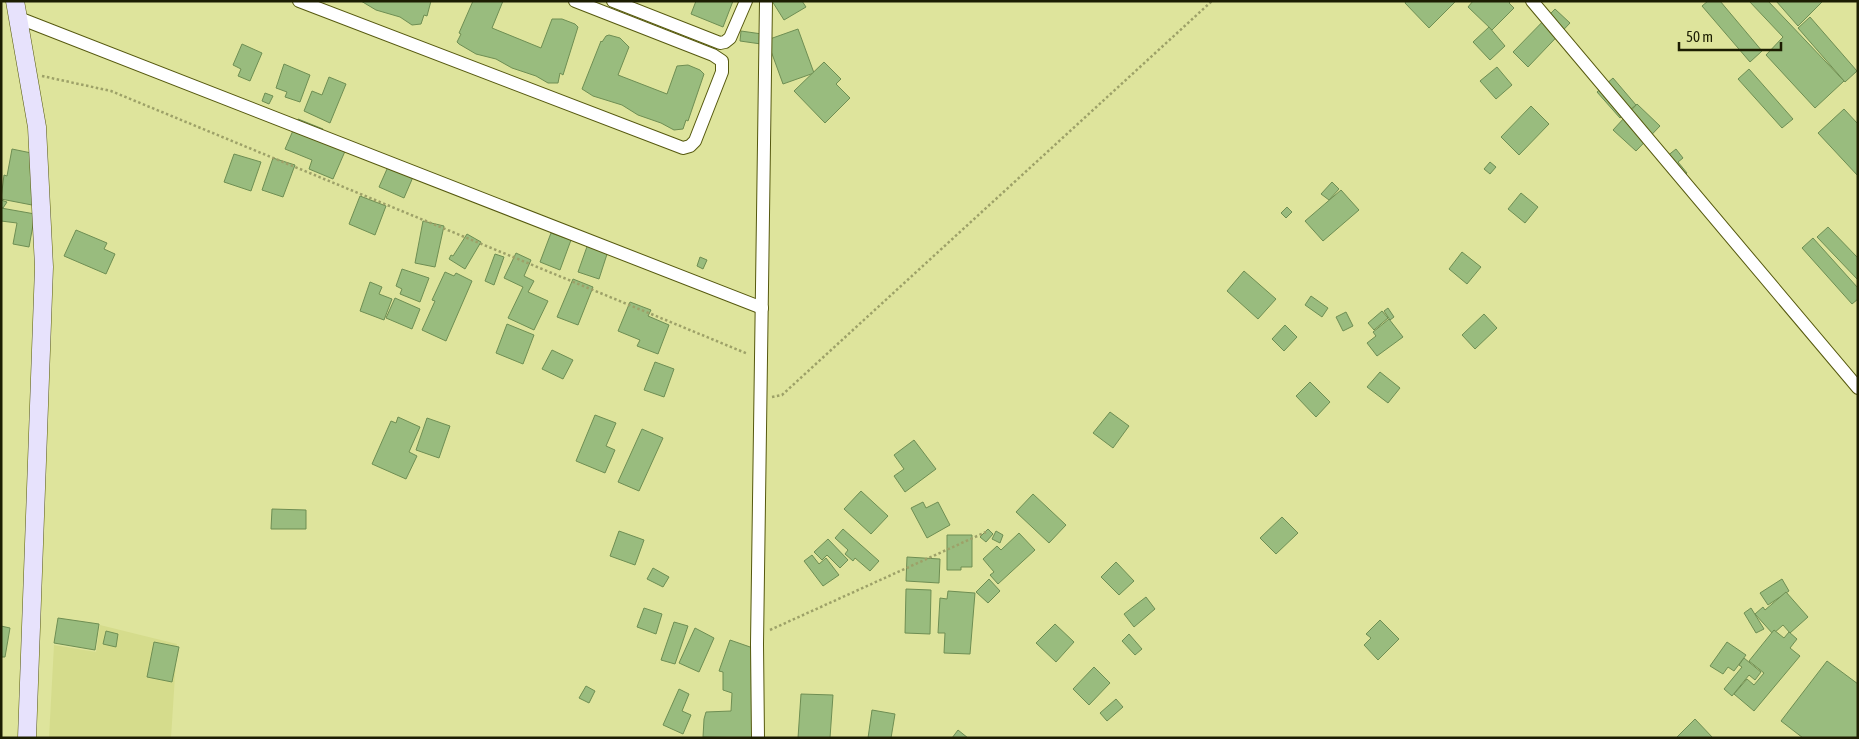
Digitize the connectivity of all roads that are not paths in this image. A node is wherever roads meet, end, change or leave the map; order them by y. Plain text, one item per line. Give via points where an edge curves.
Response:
1 (299, 1) edge
2 (575, 1) edge
3 (613, 1) edge
4 (746, 1) edge
5 (766, 1) edge
6 (1532, 1) edge
7 (17, 9) edge
8 (762, 308) junction
9 (1858, 388) edge
10 (27, 738) edge
11 (758, 738) edge

1 - 2 street via 682,148 690,146 695,141 722,72 722,61
3 - 4 street via 720,43 730,38
5 - 8 street
6 - 9 street
7 - 8 street
7 - 10 main road via 37,127 44,267
8 - 11 street

